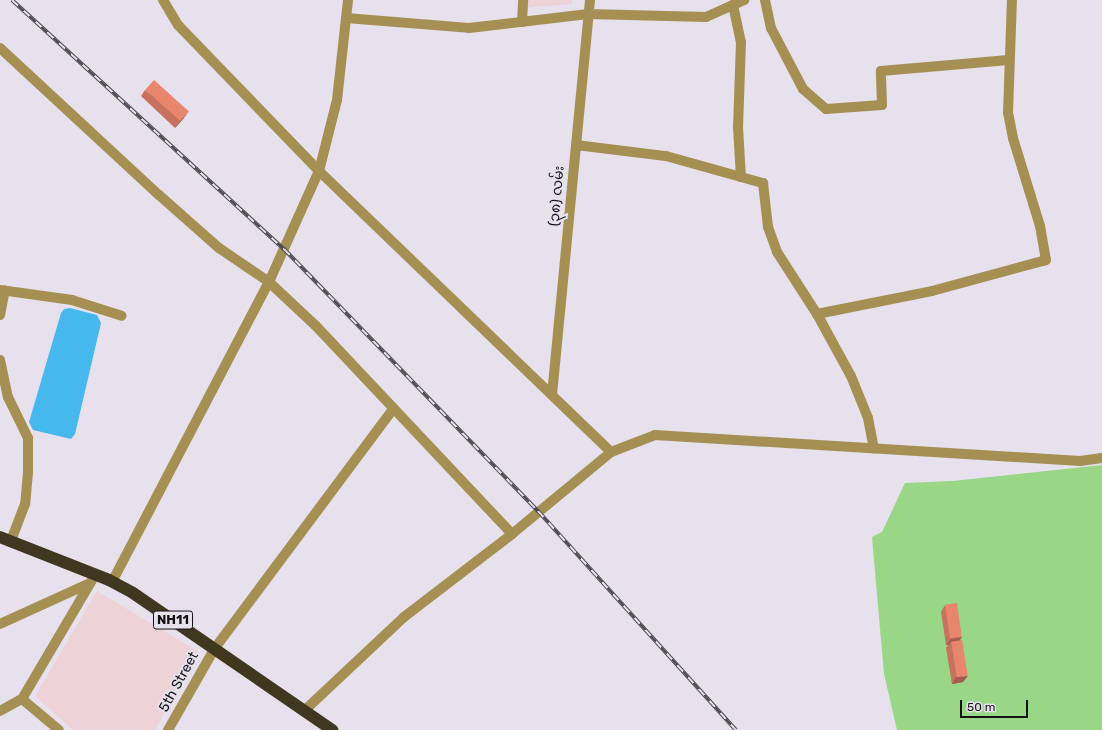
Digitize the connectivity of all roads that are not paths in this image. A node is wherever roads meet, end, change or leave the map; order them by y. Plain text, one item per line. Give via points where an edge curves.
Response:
1 (163, 0) edge
2 (348, 0) edge
3 (523, 0) edge
4 (590, 0) edge
5 (744, 0) edge
6 (765, 0) edge
7 (1012, 0) edge
8 (733, 5) junction
9 (588, 14) junction
10 (346, 18) junction
11 (522, 22) junction
12 (0, 49) edge
13 (1009, 60) junction
14 (576, 145) junction
15 (319, 171) junction
16 (741, 177) junction
17 (268, 282) junction
18 (2, 290) edge
19 (818, 314) junction
20 (0, 315) edge
21 (122, 316) dead end
22 (0, 360) edge
23 (552, 395) junction
24 (394, 409) junction
25 (874, 448) junction
26 (610, 452) junction
27 (1102, 458) edge
28 (512, 534) junction
29 (5, 539) edge
30 (92, 579) junction
31 (112, 582) junction
32 (0, 624) edge
33 (215, 648) junction
34 (22, 699) junction
35 (305, 710) junction
36 (0, 711) edge
37 (59, 730) edge
38 (168, 730) edge
39 (332, 730) edge

1 - 15 street via 178,25
2 - 10 street
3 - 11 street
4 - 9 street, (၃၈) လမ်း
5 - 8 street
6 - 13 street via 771,28 804,88 826,109 882,105 881,72
7 - 13 street
8 - 9 street via 706,17
8 - 16 street via 741,42 738,127
9 - 11 street
9 - 14 street, (၃၈) လမ်း
10 - 11 street via 469,28
10 - 15 street via 337,100
12 - 17 street via 219,248
13 - 19 street via 1008,113 1013,138 1040,226 1046,260 932,291
14 - 16 street via 666,156
14 - 23 street, (၃၈) လမ်း
15 - 17 street
15 - 23 street
16 - 19 street via 763,183 768,227 777,252
17 - 24 street via 316,326
17 - 31 street
18 - 20 street
18 - 21 street via 72,300
19 - 25 street via 851,376 868,418
22 - 29 street via 8,397 28,438 25,504
23 - 26 street
24 - 28 street
24 - 33 street, 5th Street
25 - 26 street via 655,435
25 - 27 street via 1080,462
26 - 28 street
28 - 35 street via 404,617
29 - 30 highway, NH11
30 - 31 highway, NH11
30 - 32 street
30 - 34 street
31 - 33 highway, NH11 via 133,593
33 - 35 highway, NH11
33 - 38 street, 5th Street
34 - 36 street
34 - 37 street
35 - 39 highway, NH11

